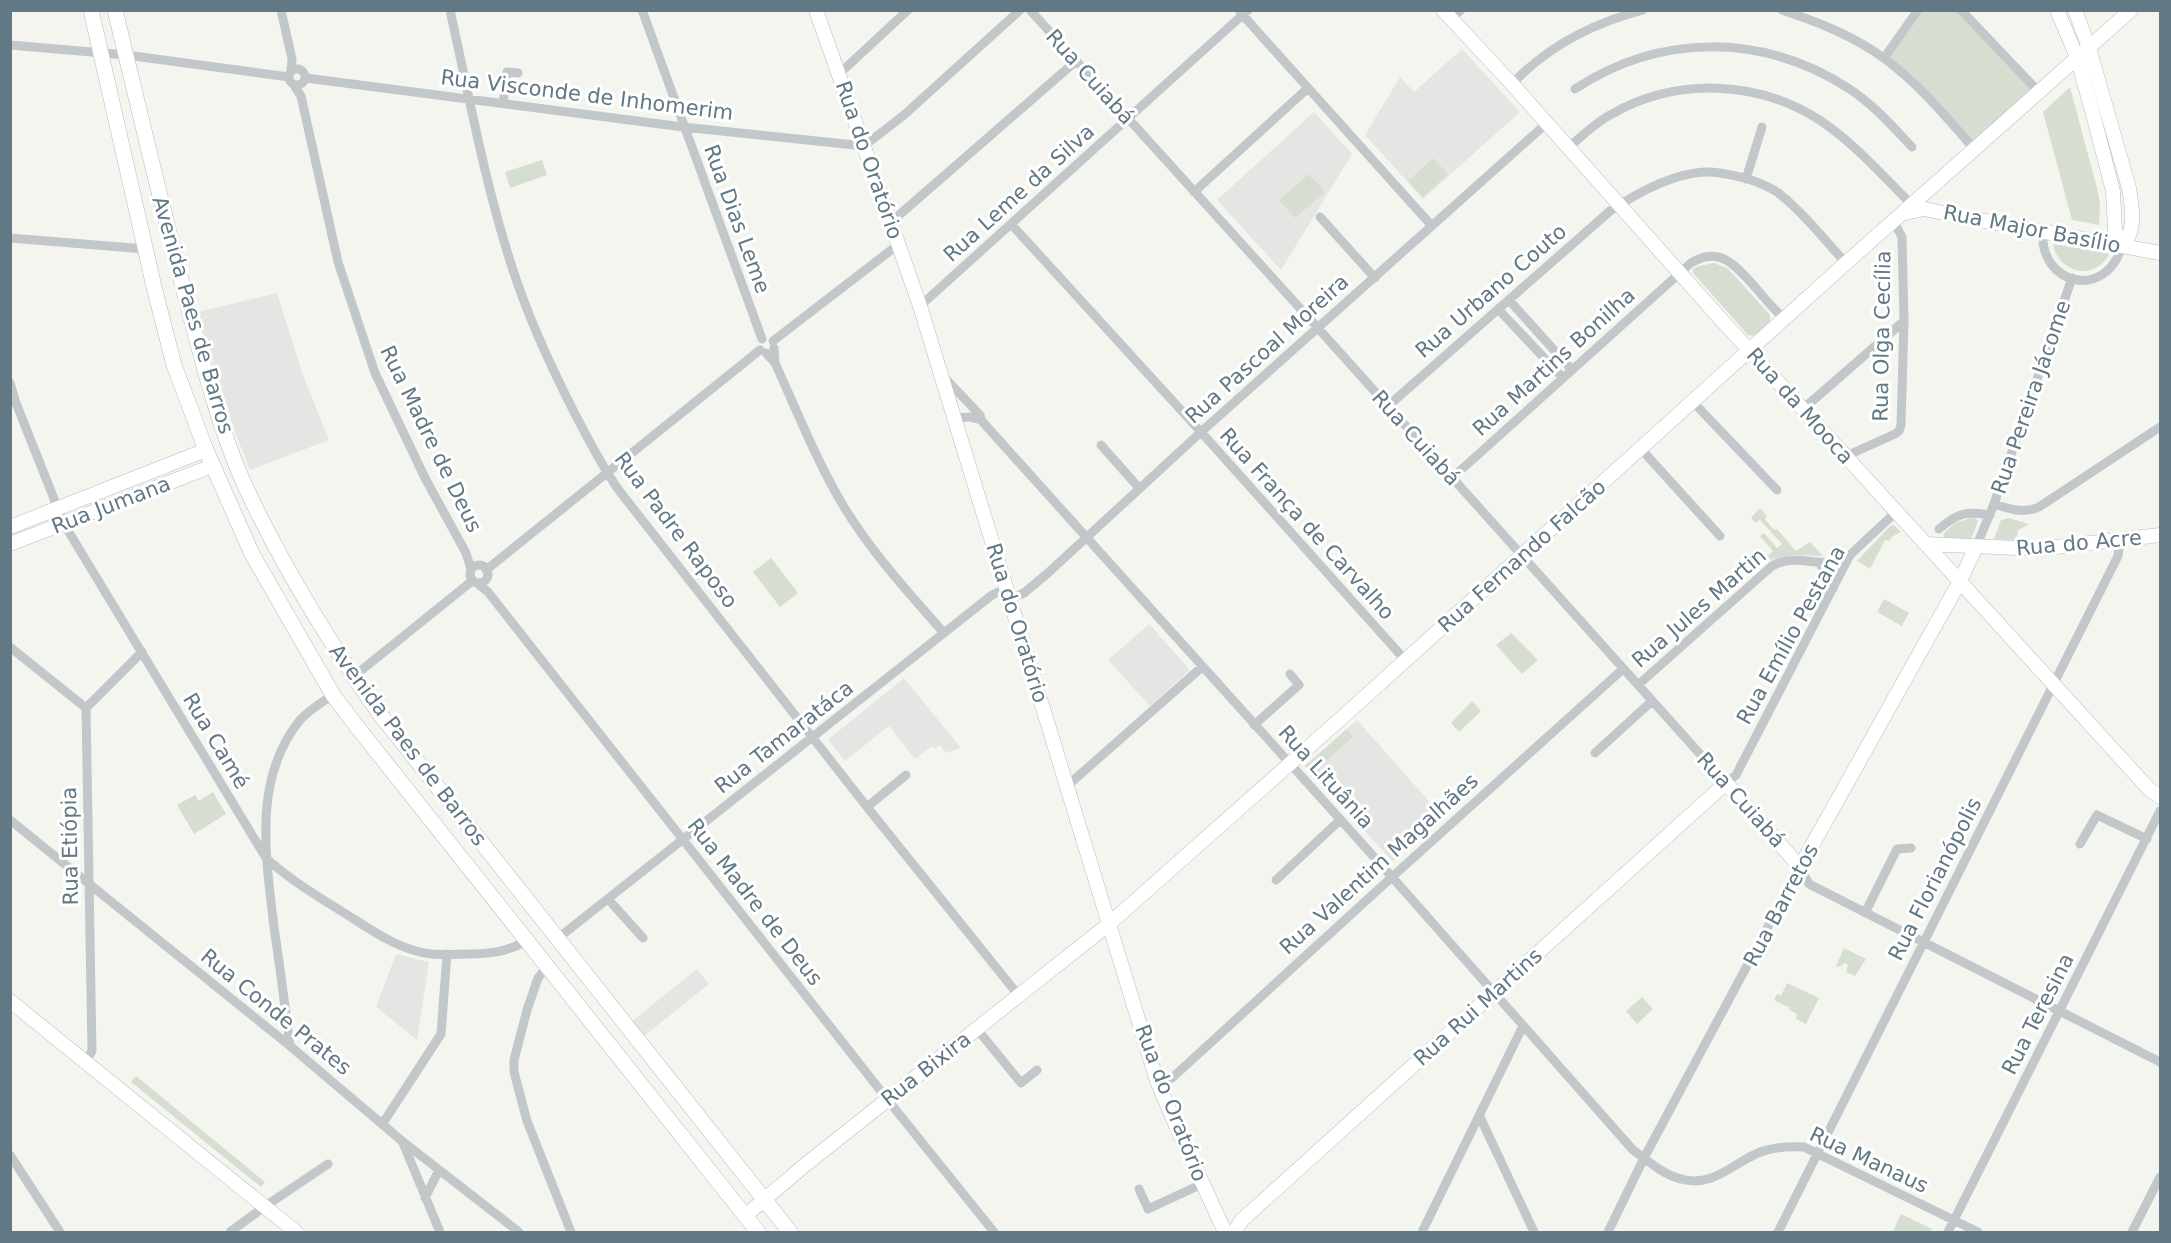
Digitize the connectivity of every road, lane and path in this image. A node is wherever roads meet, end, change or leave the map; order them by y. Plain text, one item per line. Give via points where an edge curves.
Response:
1 (91, 10) edge
2 (115, 10) edge
3 (281, 10) edge
4 (450, 10) edge
5 (642, 10) edge
6 (816, 10) edge
7 (908, 10) edge
8 (1020, 10) edge
9 (1030, 10) edge
10 (1643, 10) edge
11 (1782, 10) edge
12 (1918, 10) edge
13 (1961, 10) edge
14 (2057, 10) edge
15 (2075, 10) edge
16 (2131, 10) edge
17 (1243, 12) edge
18 (1452, 13) edge
19 (10, 45) edge
20 (2089, 48) junction
21 (99, 52) junction
22 (126, 55) junction
23 (1884, 58) junction
24 (2078, 59) junction
25 (1076, 61) junction
26 (518, 73) dead end
27 (839, 74) junction
28 (297, 77) junction
29 (1512, 84) junction
30 (1308, 88) junction
31 (1575, 89) dead end
32 (2039, 92) junction
33 (469, 99) junction
34 (503, 103) junction
35 (2108, 109) junction
36 (2093, 114) junction
37 (1128, 119) junction
38 (1547, 123) junction
39 (683, 127) junction
40 (1762, 127) dead end
41 (2114, 132) junction
42 (2099, 136) junction
43 (864, 146) junction
44 (1912, 147) dead end
45 (1568, 148) junction
46 (1975, 150) junction
47 (1746, 178) junction
48 (1934, 186) junction
49 (1194, 192) junction
50 (1620, 205) junction
51 (1903, 213) junction
52 (1947, 214) junction
53 (1320, 216) dead end
54 (891, 222) junction
55 (1011, 224) junction
56 (1431, 225) junction
57 (2043, 232) junction
58 (10, 238) edge
59 (899, 244) junction
60 (2122, 246) junction
61 (145, 249) junction
62 (2160, 253) edge
63 (1846, 264) junction
64 (1680, 273) junction
65 (1375, 278) junction
66 (2072, 278) junction
67 (1509, 300) junction
68 (920, 306) junction
69 (1498, 309) junction
70 (1784, 319) junction
71 (1904, 321) junction
72 (1317, 327) junction
73 (1538, 333) junction
74 (1529, 342) junction
75 (768, 348) junction
76 (1750, 351) junction
77 (1572, 370) junction
78 (942, 375) junction
79 (1563, 378) junction
80 (10, 383) edge
81 (1694, 402) junction
82 (1388, 406) junction
83 (972, 407) junction
84 (1803, 409) junction
85 (953, 411) junction
86 (981, 420) junction
87 (2160, 427) edge
88 (1201, 432) junction
89 (1101, 445) dead end
90 (1641, 449) junction
91 (206, 450) junction
92 (1846, 456) junction
93 (212, 466) junction
94 (608, 472) junction
95 (242, 478) junction
96 (1452, 478) junction
97 (1139, 488) junction
98 (1777, 490) dead end
99 (1994, 504) junction
100 (57, 509) junction
101 (1897, 511) junction
102 (1990, 515) junction
103 (64, 524) junction
104 (10, 527) edge
105 (1939, 529) dead end
106 (2160, 535) edge
107 (1720, 536) dead end
108 (1086, 538) junction
109 (2120, 540) junction
110 (10, 544) edge
111 (1926, 544) junction
112 (1976, 547) junction
113 (1850, 555) junction
114 (1522, 556) junction
115 (1820, 563) junction
116 (481, 570) junction
117 (1960, 581) junction
118 (475, 582) junction
119 (1833, 589) junction
120 (488, 592) junction
121 (1008, 594) junction
122 (944, 633) junction
123 (10, 647) edge
124 (142, 652) junction
125 (1406, 661) junction
126 (1202, 667) junction
127 (1623, 669) junction
128 (1290, 674) dead end
129 (354, 677) junction
130 (2054, 684) junction
131 (1638, 685) junction
132 (333, 695) junction
133 (1652, 701) junction
134 (86, 708) junction
135 (1254, 725) junction
136 (812, 738) junction
137 (1595, 753) dead end
138 (1290, 764) junction
139 (906, 775) dead end
140 (1726, 783) junction
141 (1067, 786) junction
142 (2160, 797) edge
143 (867, 807) junction
144 (2160, 811) edge
145 (10, 820) edge
146 (1340, 820) junction
147 (683, 839) junction
148 (2147, 839) junction
149 (2080, 844) dead end
150 (1911, 848) dead end
151 (266, 858) junction
152 (1800, 867) junction
153 (1392, 877) junction
154 (1275, 880) dead end
155 (88, 883) junction
156 (483, 886) junction
157 (608, 899) junction
158 (1865, 913) junction
159 (1109, 924) junction
160 (643, 938) dead end
161 (557, 939) junction
162 (526, 941) junction
163 (1923, 943) junction
164 (447, 954) junction
165 (546, 968) junction
166 (1493, 993) junction
167 (1018, 996) junction
168 (10, 1001) edge
169 (2060, 1011) junction
170 (1523, 1026) junction
171 (977, 1029) junction
172 (290, 1046) junction
173 (86, 1061) junction
174 (2160, 1062) edge
175 (1038, 1070) dead end
176 (1159, 1084) junction
177 (887, 1099) junction
178 (1480, 1117) junction
179 (383, 1123) junction
180 (402, 1141) junction
181 (1818, 1153) junction
182 (10, 1155) edge
183 (1644, 1158) junction
184 (328, 1164) dead end
185 (439, 1170) junction
186 (2160, 1177) edge
187 (1202, 1184) junction
188 (1139, 1189) dead end
189 (425, 1198) junction
190 (764, 1199) junction
191 (264, 1206) junction
192 (745, 1216) junction
193 (1954, 1220) junction
194 (60, 1233) edge
195 (230, 1233) edge
196 (296, 1233) edge
197 (440, 1233) edge
198 (519, 1233) edge
199 (572, 1233) edge
200 (758, 1233) edge
201 (790, 1233) edge
202 (994, 1233) edge
203 (1225, 1233) edge
204 (1234, 1233) edge
205 (1422, 1233) edge
206 (1534, 1233) edge
207 (1608, 1233) edge
208 (1778, 1233) edge
209 (1948, 1233) edge
210 (1978, 1233) edge
211 (2132, 1233) edge

1 - 21 main road, Avenida Paes de Barros
2 - 22 main road, Avenida Paes de Barros
3 - 28 street, Rua Madre de Deus
4 - 33 street, Rua Padre Raposo
5 - 39 street, Rua Dias Leme
6 - 27 main road, Rua do Oratório
7 - 27 street
8 - 43 street
9 - 25 street, Rua Cuiabá
10 - 29 street via 1602,23 1565,41
11 - 23 street via 1836,30
12 - 23 street
13 - 32 street
14 - 24 main road
15 - 20 main road
16 - 20 main road, Rua Fernando Falcão
17 - 30 street
17 - 37 street, Rua Leme da Silva
18 - 29 main road, Rua da Mooca
19 - 21 street, Rua Visconde de Inhomerim
20 - 24 main road, Rua Fernando Falcão
20 - 35 main road
21 - 22 street, Rua Visconde de Inhomerim
21 - 61 main road, Avenida Paes de Barros
22 - 28 street, Rua Visconde de Inhomerim
22 - 95 main road, Avenida Paes de Barros via 195,332
23 - 46 street via 1932,101
24 - 32 main road, Rua Fernando Falcão
24 - 36 main road
25 - 37 street, Rua Cuiabá
25 - 54 street
26 - 34 street via 507,72
27 - 43 main road, Rua do Oratório
28 - 33 street, Rua Visconde de Inhomerim
28 - 116 street, Rua Madre de Deus via 338,262 375,373 425,478 466,553
29 - 38 main road, Rua da Mooca
30 - 49 street
30 - 56 street
31 - 44 street via 1609,70 1670,50 1716,46 1751,50 1803,65 1849,89
32 - 46 main road, Rua Fernando Falcão
33 - 34 street, Rua Visconde de Inhomerim
33 - 94 street, Rua Padre Raposo via 489,187 528,311 563,390
34 - 39 street, Rua Visconde de Inhomerim
35 - 36 main road
35 - 41 main road
36 - 42 main road
37 - 49 street, Rua Cuiabá
37 - 55 street, Rua Leme da Silva
38 - 45 main road, Rua da Mooca
38 - 56 street, Rua Pascoal Moreira
39 - 43 street, Rua Visconde de Inhomerim
39 - 75 street, Rua Dias Leme via 762,339 768,338
40 - 47 street
41 - 42 main road
41 - 60 main road via 2132,209 2132,230
42 - 60 main road via 2113,191 2115,230
43 - 54 main road, Rua do Oratório
45 - 50 main road, Rua da Mooca
45 - 51 street via 1598,123 1636,102 1684,89 1745,90 1802,109 1823,122 1848,142
46 - 48 main road, Rua Fernando Falcão
47 - 50 street, Rua Urbano Couto via 1711,172 1692,174 1660,184
47 - 63 street, Rua Urbano Couto via 1781,194
48 - 51 main road, Rua Fernando Falcão
48 - 52 main road via 1930,200 1936,209
49 - 72 street, Rua Cuiabá
50 - 64 main road, Rua da Mooca
50 - 67 street, Rua Urbano Couto
51 - 52 main road, Rua Major Basílio via 1925,209
51 - 63 main road, Rua Fernando Falcão
51 - 71 street, Rua Olga Cecília
52 - 57 main road, Rua Major Basílio
53 - 65 street
54 - 59 main road, Rua do Oratório
55 - 68 street, Rua Leme da Silva
55 - 88 street, Rua França de Carvalho
56 - 65 street, Rua Pascoal Moreira
57 - 60 main road, Rua Major Basílio
57 - 66 street via 2048,259
58 - 61 street
59 - 68 main road, Rua do Oratório
59 - 75 street
60 - 62 main road, Rua Major Basílio
60 - 66 street via 2113,267 2102,277
61 - 91 main road, Avenida Paes de Barros via 174,365
63 - 70 main road, Rua Fernando Falcão
64 - 70 street, Rua Martins Bonilha via 1700,258 1728,260
64 - 76 main road, Rua da Mooca
64 - 77 street, Rua Martins Bonilha
65 - 72 street, Rua Pascoal Moreira
66 - 99 street, Rua Pereira Jácome
67 - 69 street, Rua Urbano Couto
67 - 73 street
68 - 78 main road, Rua do Oratório
69 - 74 street
69 - 82 street, Rua Urbano Couto
70 - 76 main road, Rua Fernando Falcão
71 - 84 street
71 - 92 street, Rua Olga Cecília via 1899,431
72 - 82 street, Rua Cuiabá
72 - 88 street, Rua Pascoal Moreira
73 - 74 street
73 - 77 street
74 - 79 street
75 - 94 street
75 - 122 street via 845,508
76 - 81 main road, Rua Fernando Falcão
76 - 84 main road, Rua da Mooca
77 - 79 street, Rua Martins Bonilha
78 - 83 street, Rua Lituânia
78 - 85 main road, Rua do Oratório
79 - 96 street, Rua Martins Bonilha
80 - 100 street, Rua Camé
81 - 90 main road, Rua Fernando Falcão
81 - 98 street
82 - 96 street, Rua Cuiabá
83 - 85 street via 963,403
83 - 86 street, Rua Lituânia
84 - 92 main road, Rua da Mooca
85 - 86 street
85 - 121 main road, Rua do Oratório
86 - 108 street, Rua Lituânia
87 - 99 street via 2033,510
88 - 97 street, Rua Pascoal Moreira
88 - 125 street, Rua França de Carvalho
89 - 97 street
90 - 107 street
90 - 114 main road, Rua Fernando Falcão
91 - 93 main road, Avenida Paes de Barros
91 - 95 main road via 223,453
91 - 100 main road, Rua Jumana
92 - 101 main road, Rua da Mooca
93 - 103 main road, Rua Jumana
93 - 132 main road, Avenida Paes de Barros via 252,554
94 - 116 street
94 - 136 street, Rua Padre Raposo
95 - 129 main road, Avenida Paes de Barros via 278,551
96 - 114 street, Rua Cuiabá
97 - 108 street, Rua Pascoal Moreira
99 - 102 street, Rua Pereira Jácome
100 - 103 street, Rua Camé
100 - 104 main road, Rua Jumana
101 - 111 main road, Rua da Mooca
101 - 113 street, Rua Emílio Pestana
102 - 105 street, Rua Pereira Jácome via 1962,513
102 - 112 street, Rua Pereira Jácome
103 - 110 main road, Rua Jumana
103 - 124 street, Rua Camé
106 - 109 main road, Rua do Acre
108 - 121 street, Rua Pascoal Moreira via 1023,593
108 - 126 street, Rua Lituânia
109 - 112 main road, Rua do Acre via 2039,549
109 - 130 street, Rua Florianópolis via 2118,556
111 - 112 main road, Rua do Acre
111 - 117 main road, Rua da Mooca
112 - 117 main road, Rua Pereira Jácome
113 - 115 street, Rua Jules Martin via 1840,562
113 - 119 street, Rua Emílio Pestana
114 - 125 main road, Rua Fernando Falcão
114 - 127 street, Rua Cuiabá
115 - 119 street
115 - 131 street, Rua Jules Martin via 1791,559 1772,566
116 - 118 street via 484,581
116 - 118 street via 470,574
116 - 120 street
117 - 130 main road, Rua da Mooca
117 - 152 main road, Rua Barretos
118 - 120 street, Rua Madre de Deus
118 - 129 street
119 - 140 street, Rua Emílio Pestana via 1736,775
120 - 147 street, Rua Madre de Deus
121 - 122 street, Rua Tamaratáca via 992,595
121 - 141 main road, Rua do Oratório
122 - 136 street, Rua Tamaratáca
123 - 134 street
124 - 134 street
124 - 151 street, Rua Camé
125 - 138 main road, Rua Fernando Falcão
126 - 135 street, Rua Lituânia
126 - 141 street
127 - 131 street, Rua Cuiabá
127 - 153 street, Rua Valentim Magalhães
128 - 135 street via 1299,685
129 - 161 main road, Avenida Paes de Barros
130 - 142 main road, Rua da Mooca
130 - 163 street, Rua Florianópolis
131 - 133 street, Rua Cuiabá
132 - 151 street via 302,718 283,748 267,806
132 - 156 main road, Avenida Paes de Barros
133 - 137 street
133 - 140 street, Rua Cuiabá
134 - 155 street, Rua Etiópia
135 - 138 street, Rua Lituânia
136 - 143 street, Rua Padre Raposo
136 - 147 street, Rua Tamaratáca
138 - 146 street, Rua Lituânia
138 - 159 main road, Rua Fernando Falcão
139 - 143 street
140 - 152 main road, Rua Cuiabá
140 - 166 main road, Rua Rui Martins
141 - 159 main road, Rua do Oratório
143 - 167 street, Rua Padre Raposo
144 - 148 street, Rua Teresina
145 - 155 street, Rua Conde Prates
146 - 153 street, Rua Lituânia
146 - 154 street
147 - 157 street, Rua Tamaratáca
147 - 177 street, Rua Madre de Deus
148 - 149 street via 2097,815
148 - 169 street, Rua Teresina
150 - 158 street via 1897,849
151 - 164 street, Rua Camé via 296,883 388,941 424,953
151 - 172 street
152 - 158 street via 1809,884
152 - 183 street, Rua Barretos
153 - 166 street, Rua Lituânia
153 - 176 street, Rua Valentim Magalhães via 1172,1078
155 - 172 street, Rua Conde Prates
155 - 173 street, Rua Etiópia via 92,1051
156 - 161 main road via 496,893 536,943 545,946
156 - 162 main road, Avenida Paes de Barros
157 - 160 street
157 - 161 street, Rua Tamaratáca
158 - 163 street
159 - 167 main road, Rua Bixira
159 - 176 main road, Rua do Oratório
161 - 190 main road, Avenida Paes de Barros
162 - 164 street, Rua Camé via 496,952
162 - 165 main road, Avenida Paes de Barros
163 - 169 street
163 - 181 street, Rua Florianópolis
164 - 179 street via 441,1034
165 - 192 main road, Avenida Paes de Barros
165 - 199 street via 538,978 527,1010 514,1072 527,1120
166 - 170 street, Rua Lituânia
166 - 204 main road, Rua Rui Martins via 1242,1220
167 - 171 main road, Rua Bixira
168 - 173 main road
169 - 174 street
169 - 193 street, Rua Teresina
170 - 178 street
170 - 183 street, Rua Lituânia via 1627,1144
171 - 175 street via 1021,1083
171 - 177 main road, Rua Bixira
172 - 179 street, Rua Conde Prates
173 - 191 main road
176 - 187 main road, Rua do Oratório
177 - 190 main road, Rua Bixira
177 - 202 street, Rua Madre de Deus
178 - 205 street
178 - 206 street
179 - 180 street, Rua Conde Prates
180 - 185 street, Rua Conde Prates
180 - 189 street
181 - 183 street, Rua Manaus via 1804,1147 1772,1149 1702,1181 1681,1180
181 - 193 street, Rua Manaus
181 - 208 street, Rua Florianópolis
182 - 194 street
183 - 207 street, Rua Barretos
184 - 191 street
185 - 189 street
185 - 198 street, Rua Conde Prates
186 - 211 street
187 - 188 street via 1148,1209
187 - 203 main road, Rua do Oratório
189 - 197 street
190 - 192 main road, Rua Bixira
190 - 201 main road, Avenida Paes de Barros
191 - 195 street
191 - 196 main road
192 - 200 main road, Avenida Paes de Barros
193 - 209 street, Rua Teresina
193 - 210 street, Rua Manaus

